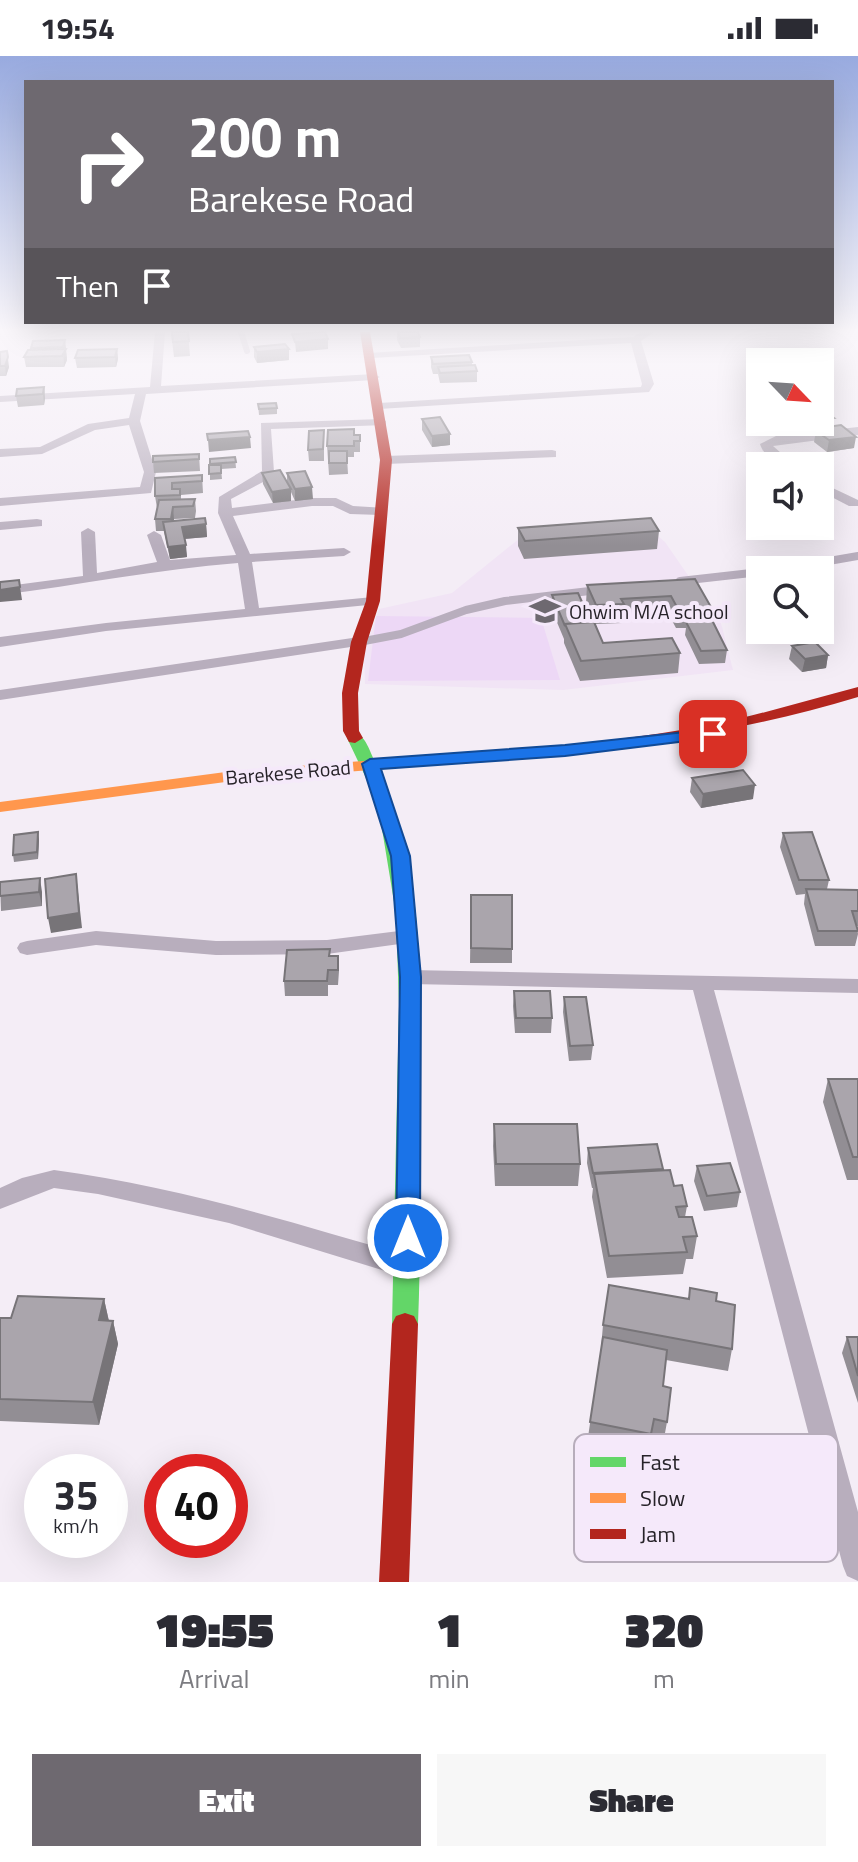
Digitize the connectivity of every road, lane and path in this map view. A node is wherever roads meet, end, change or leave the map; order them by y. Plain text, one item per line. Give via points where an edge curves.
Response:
1 (138, 403) edge
2 (378, 403) edge
3 (478, 403) edge
4 (380, 414) junction
5 (134, 421) junction
6 (858, 431) edge
7 (769, 452) edge
8 (0, 453) edge
9 (552, 454) dead end
10 (386, 460) junction
11 (834, 493) edge
12 (0, 502) edge
13 (857, 504) edge
14 (381, 511) junction
15 (225, 513) junction
16 (37, 523) dead end
17 (0, 526) edge
18 (88, 532) dead end
19 (154, 535) dead end
20 (344, 552) dead end
21 (858, 556) edge
22 (244, 557) junction
23 (834, 560) edge
24 (168, 564) junction
25 (746, 573) edge
26 (90, 579) junction
27 (674, 581) edge
28 (614, 588) edge
29 (0, 591) edge
30 (373, 601) junction
31 (253, 613) junction
32 (0, 642) edge
33 (359, 642) junction
34 (858, 692) edge
35 (0, 695) edge
36 (370, 764) junction
37 (0, 807) edge
38 (407, 937) junction
39 (27, 948) dead end
40 (410, 977) junction
41 (701, 982) junction
42 (858, 986) edge
43 (0, 1199) edge
44 (408, 1267) junction
45 (823, 1434) edge
46 (838, 1492) edge
47 (858, 1566) edge
48 (394, 1582) edge

1 - 5 street
2 - 4 street
3 - 4 street
4 - 10 street
4 - 15 street via 265,426 268,472 225,497
5 - 8 street via 74,433 42,450
5 - 12 street via 150,472 146,490
6 - 7 street via 776,440 766,444
9 - 10 street
10 - 14 street
11 - 13 street
14 - 15 street via 312,502
14 - 30 street
15 - 22 street
16 - 17 street
18 - 26 street
19 - 24 street
20 - 22 street
21 - 23 lane
22 - 24 street
22 - 31 street
24 - 26 street
25 - 27 lane
26 - 29 street
28 - 33 lane via 505,601
30 - 31 street
30 - 33 street
31 - 32 street
33 - 35 street
33 - 36 street via 350,693 351,731
34 - 36 street, Barekese Road via 713,734 565,751
36 - 37 street, Barekese Road via 129,786
36 - 38 street via 400,856
38 - 39 street via 327,947 216,948 96,938
38 - 40 street
40 - 41 street
40 - 44 street
41 - 42 street
41 - 45 street
43 - 44 street via 54,1179 98,1185 229,1213
44 - 48 street
46 - 47 street

